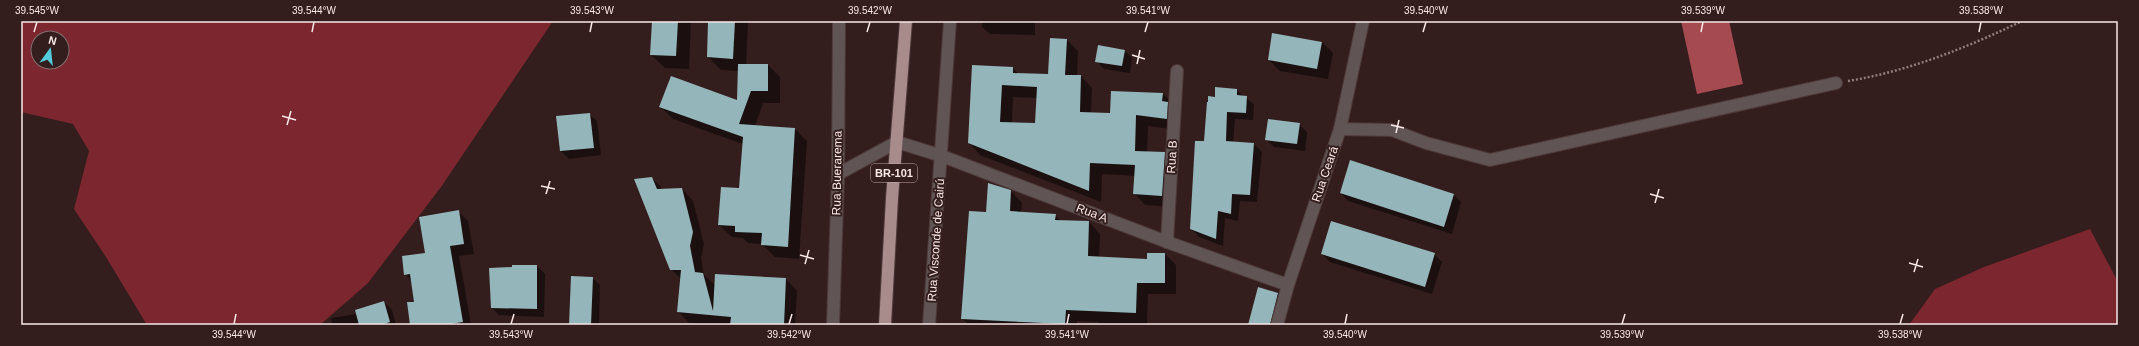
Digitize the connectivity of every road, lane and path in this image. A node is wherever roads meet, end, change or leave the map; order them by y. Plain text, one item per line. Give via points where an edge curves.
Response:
1 (839, 21) edge
2 (906, 21) edge
3 (950, 21) edge
4 (1363, 21) edge
5 (2022, 21) edge
6 (1177, 71) dead end
7 (1836, 83) joint
8 (1340, 129) junction
9 (897, 142) junction
10 (942, 156) junction
11 (838, 174) junction
12 (1167, 242) junction
13 (1288, 285) junction
14 (833, 325) edge
15 (885, 325) edge
16 (930, 325) edge
17 (1277, 325) edge

1 - 11 street, Rua Buerarema
2 - 9 highway, BR-101
3 - 10 street, Rua Visconde de Cairú
4 - 8 street, Rua Ceará
5 - 7 path via 1963,48 1921,63 1872,77
6 - 12 street, Rua B
7 - 8 street via 1490,160 1426,143 1392,130
8 - 13 street, Rua Ceará
9 - 10 street, Rua A
9 - 11 street
9 - 15 highway, BR-101
10 - 12 street, Rua A
10 - 16 street, Rua Visconde de Cairú
11 - 14 street, Rua Buerarema
12 - 13 street, Rua A
13 - 17 street, Rua Ceará

